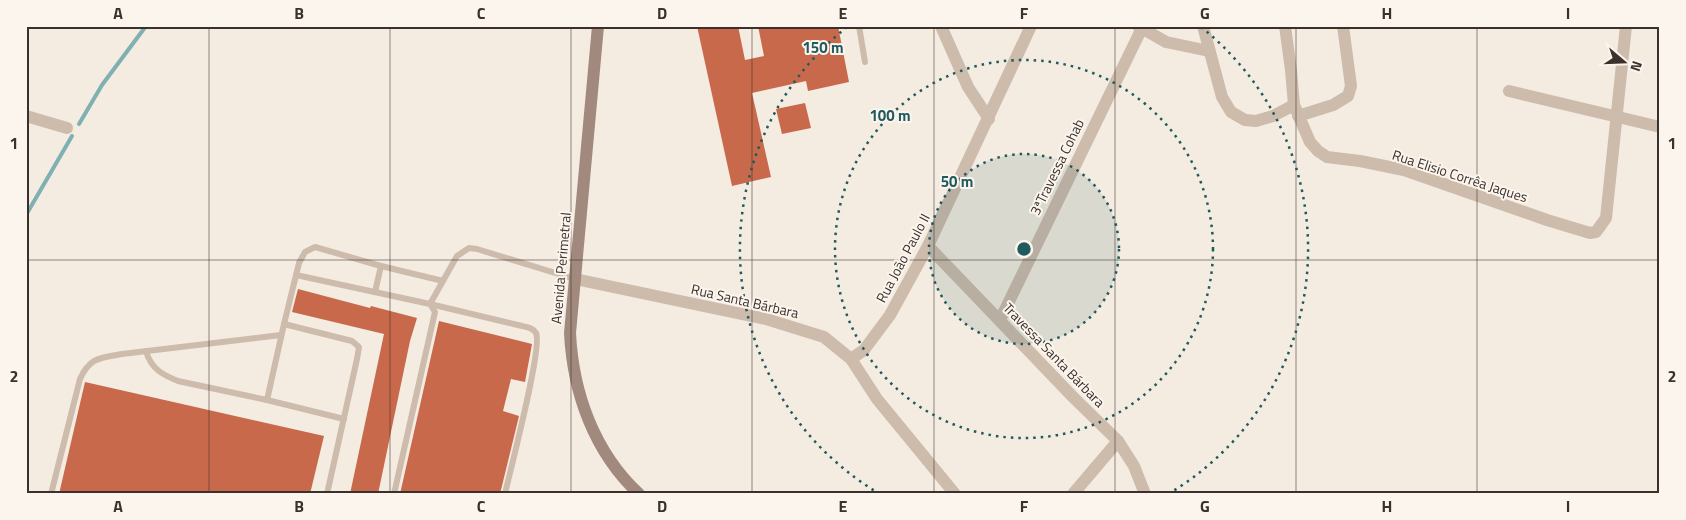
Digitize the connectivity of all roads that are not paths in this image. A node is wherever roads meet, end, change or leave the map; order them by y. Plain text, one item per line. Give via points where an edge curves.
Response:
1 (598, 26) edge
2 (859, 26) edge
3 (941, 26) edge
4 (1031, 26) edge
5 (1204, 26) edge
6 (1285, 26) edge
7 (1343, 26) edge
8 (1626, 26) edge
9 (1140, 27) edge
10 (1209, 51) junction
11 (865, 62) dead end
12 (1509, 91) dead end
13 (1296, 110) junction
14 (26, 116) edge
15 (1616, 116) junction
16 (989, 119) junction
17 (1660, 127) edge
18 (67, 128) dead end
19 (928, 246) junction
20 (381, 266) junction
21 (296, 275) junction
22 (575, 279) junction
23 (443, 281) junction
24 (375, 292) junction
25 (430, 304) junction
26 (1000, 320) junction
27 (284, 324) junction
28 (281, 336) junction
29 (146, 351) junction
30 (851, 359) junction
31 (267, 400) junction
32 (344, 419) junction
33 (1118, 441) junction
34 (52, 494) edge
35 (327, 494) edge
36 (394, 494) edge
37 (505, 494) edge
38 (639, 494) edge
39 (955, 494) edge
40 (1073, 494) edge
41 (1145, 494) edge

1 - 22 main road, Avenida Perimetral
2 - 11 lane
3 - 16 street via 968,87
4 - 16 street, Rua João Paulo II
5 - 10 street
6 - 13 street
7 - 13 street via 1350,91 1343,100
8 - 15 street
9 - 10 street via 1166,42
9 - 26 street, 3ªTravessa Cohab
10 - 13 street via 1222,97 1231,112 1245,120 1256,121
12 - 15 street
13 - 15 street, Rua Elisio Corrêa Jaques via 1310,142 1327,157 1404,170 1585,232 1596,232 1606,218
14 - 18 street
15 - 17 street
16 - 19 street, Rua João Paulo II
19 - 26 street, Travessa Santa Bárbara
19 - 30 street, Rua João Paulo II via 890,315 864,350
20 - 21 lane via 315,247 305,252
20 - 23 lane
20 - 24 lane
21 - 24 lane
21 - 27 lane
22 - 23 lane via 469,248 457,256
22 - 30 street, Rua Santa Bárbara via 766,319 824,337
22 - 38 main road, Avenida Perimetral via 570,333 579,392 591,427 606,455
23 - 25 lane
24 - 25 lane
25 - 36 lane via 435,312
25 - 37 lane via 536,332 533,372
26 - 33 street, Travessa Santa Bárbara
27 - 28 lane
27 - 32 lane via 343,338 358,347
28 - 29 lane
28 - 31 lane
29 - 31 lane via 149,361 164,375 178,381
29 - 34 lane via 98,358 89,363 76,396
30 - 39 street, Rua Santa Bárbara via 877,399
31 - 32 lane
32 - 35 lane
33 - 40 street
33 - 41 street, Travessa Santa Bárbara via 1134,466

